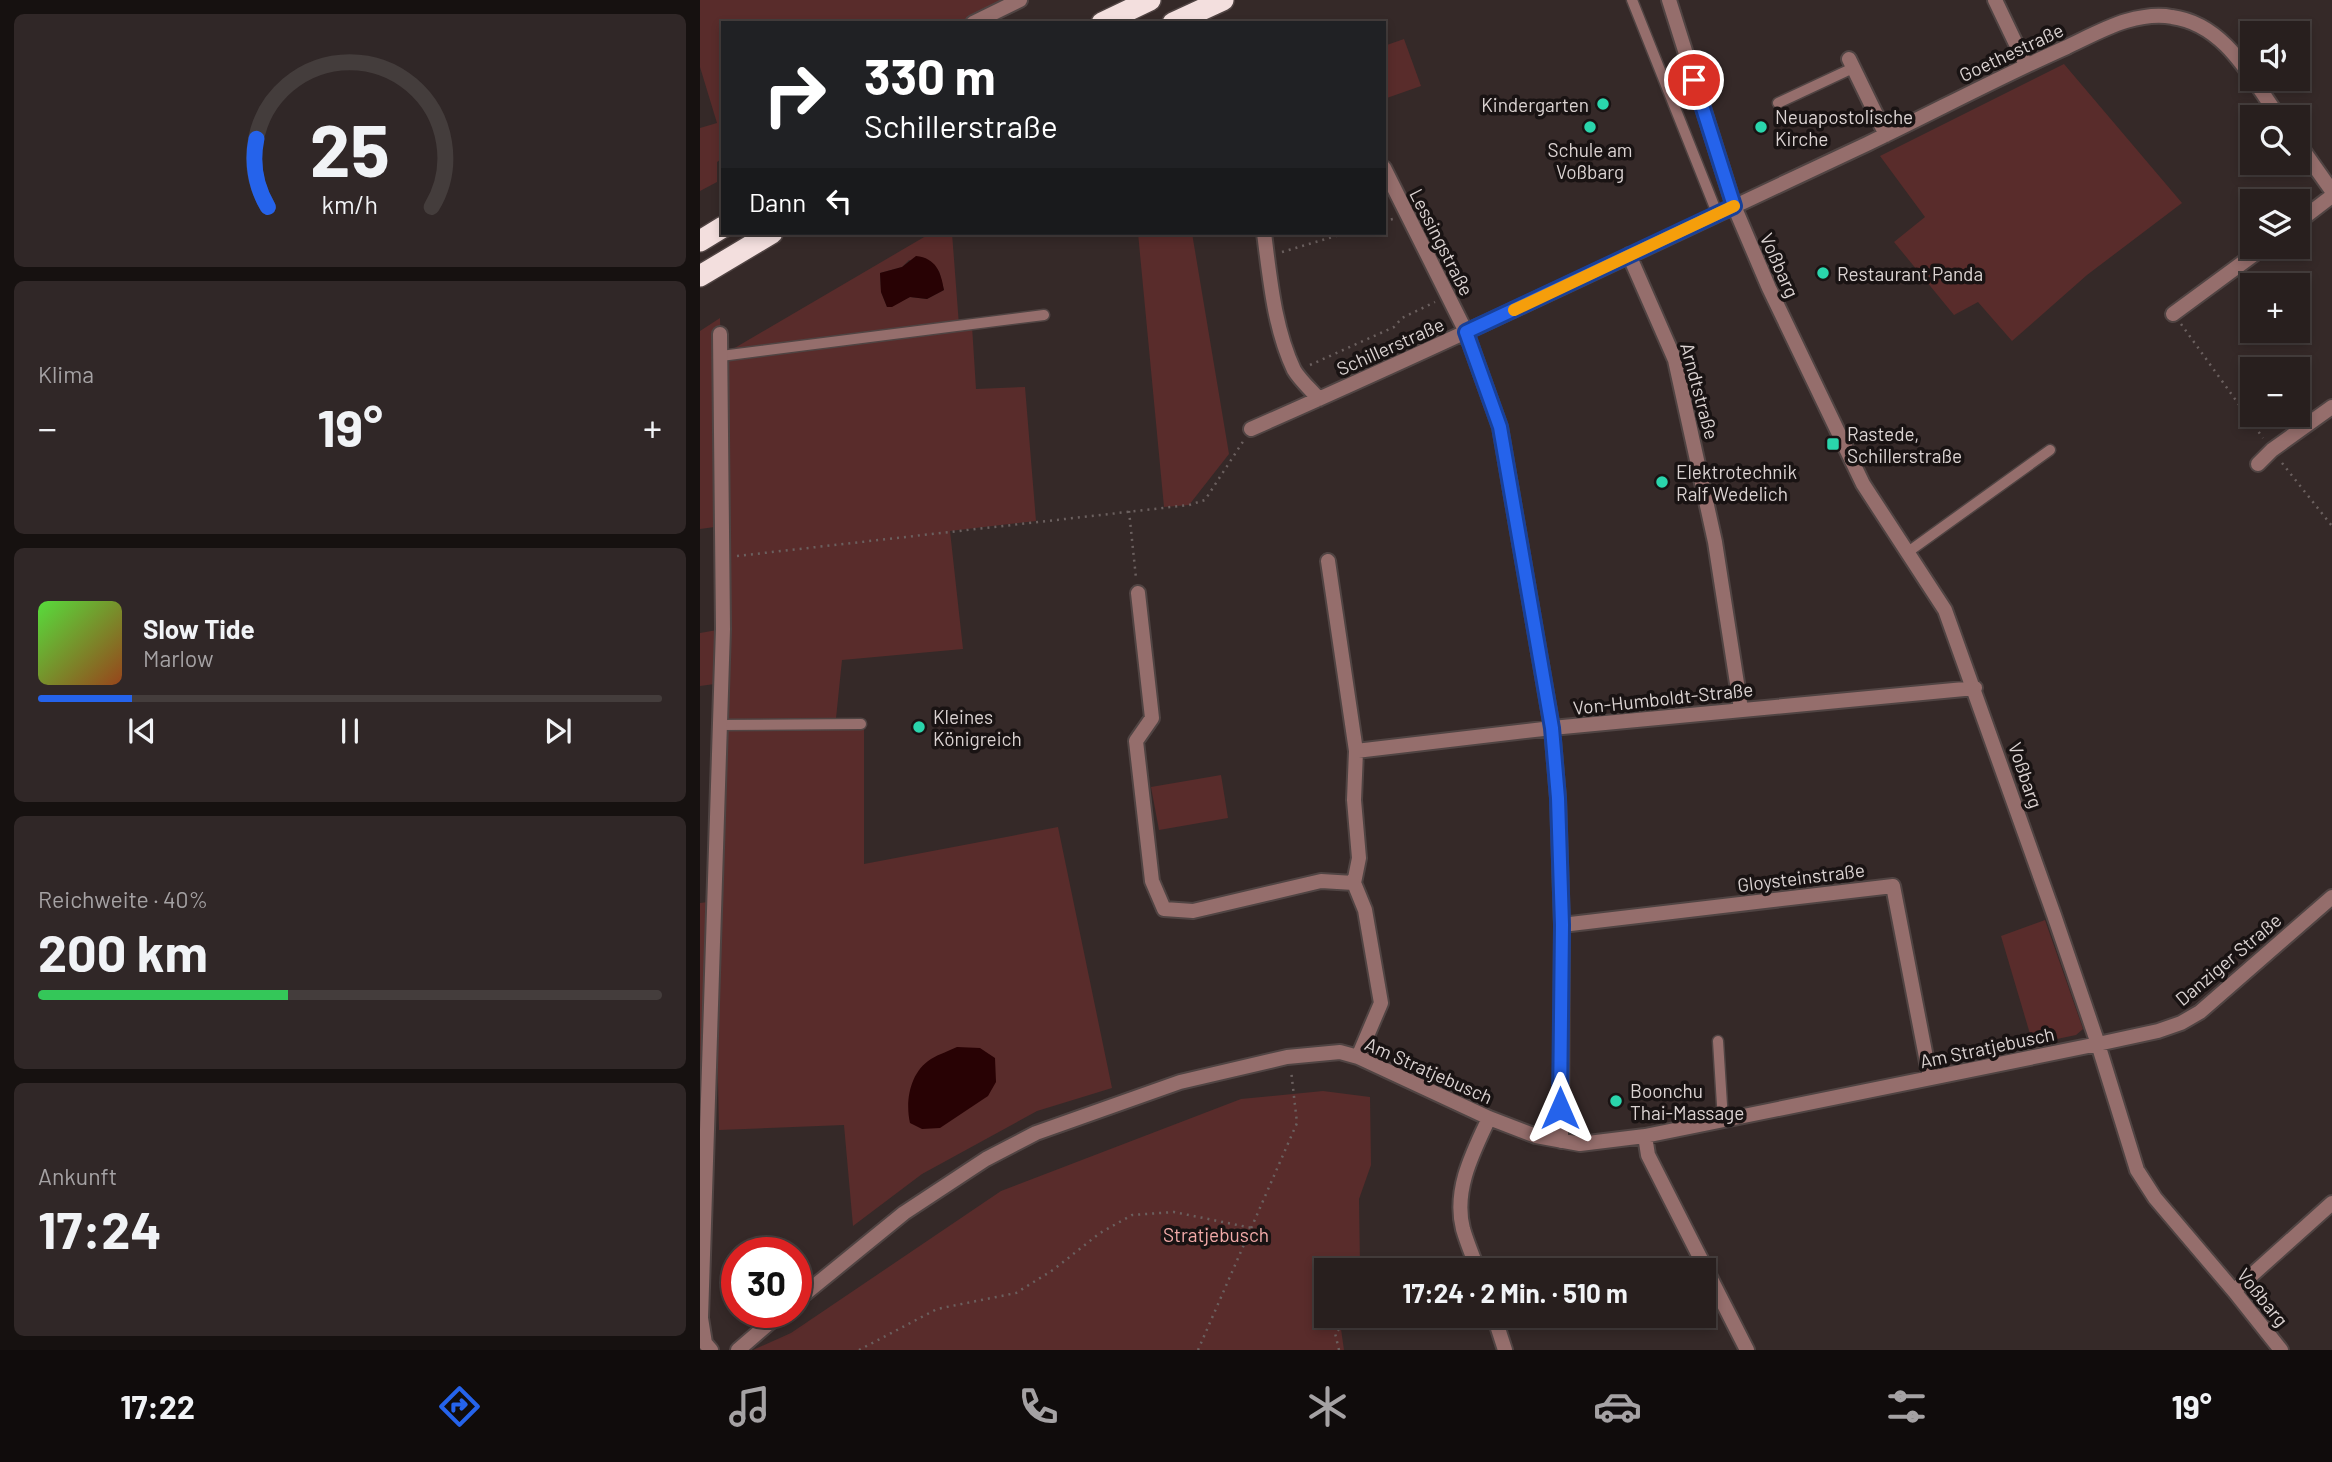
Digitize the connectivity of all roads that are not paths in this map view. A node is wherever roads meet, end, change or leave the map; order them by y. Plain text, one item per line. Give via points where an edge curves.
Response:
1 (1020, 0) edge
2 (1150, 0) edge
3 (1223, 0) edge
4 (1632, 0) edge
5 (1669, 0) edge
6 (1995, 0) edge
7 (977, 21) edge
8 (1106, 21) edge
9 (1176, 21) edge
10 (1851, 63) joint
11 (2026, 65) junction
12 (1778, 103) dead end
13 (2270, 105) edge
14 (1886, 135) junction
15 (2310, 160) edge
16 (1386, 173) edge
17 (2332, 191) edge
18 (2332, 196) edge
19 (1734, 206) junction
20 (1717, 213) junction
21 (2310, 213) edge
22 (721, 228) edge
23 (769, 235) edge
24 (1264, 235) edge
25 (700, 241) edge
26 (1629, 256) junction
27 (2248, 259) edge
28 (700, 276) edge
29 (2173, 314) road end
30 (1044, 315) dead end
31 (1466, 332) junction
32 (720, 334) dead end
33 (721, 356) junction
34 (1319, 399) junction
35 (2332, 407) edge
36 (1251, 429) road end
37 (2050, 450) dead end
38 (2258, 464) dead end
39 (1908, 552) junction
40 (1328, 561) dead end
41 (1138, 593) road end
42 (1975, 688) junction
43 (1741, 709) junction
44 (861, 724) dead end
45 (720, 725) junction
46 (1552, 728) junction
47 (1356, 751) junction
48 (1354, 883) junction
49 (2332, 897) edge
50 (1562, 925) junction
51 (1718, 1041) dead end
52 (2098, 1044) junction
53 (1358, 1057) junction
54 (1930, 1078) junction
55 (1489, 1118) junction
56 (1723, 1121) junction
57 (1645, 1136) junction
58 (1561, 1142) junction
59 (2332, 1203) edge
60 (1474, 1258) edge
61 (812, 1288) edge
62 (2234, 1291) junction
63 (763, 1328) edge
64 (1498, 1328) edge
65 (2279, 1349) edge
66 (711, 1350) edge
67 (737, 1350) edge
68 (1505, 1350) edge
69 (1747, 1350) edge

1 - 7 street
2 - 8 highway
3 - 9 highway
4 - 20 lane
5 - 19 street, Voßbarg
6 - 11 street
10 - 12 lane
10 - 14 street
11 - 13 street, Goethestraße via 2125,21 2172,17 2194,23 2230,48
11 - 14 street, Goethestraße
14 - 19 street, Goethestraße
15 - 17 street
16 - 31 street, Lessingstraße
18 - 21 street
19 - 20 street, Schillerstraße
19 - 39 street, Voßbarg via 1863,484
20 - 26 street, Schillerstraße
22 - 25 highway
23 - 28 highway
24 - 34 street via 1278,317 1296,372
26 - 31 street, Schillerstraße
26 - 43 street, Arndtstraße via 1675,360 1715,542
27 - 29 street
30 - 33 lane
31 - 34 street, Schillerstraße
31 - 46 street, Lessingstraße via 1500,427
32 - 33 street
33 - 45 street
34 - 36 street, Schillerstraße
35 - 38 street
37 - 39 lane
39 - 42 street, Voßbarg via 1945,610
40 - 47 street
41 - 48 street via 1152,718 1136,741 1152,881 1164,909 1193,911 1321,881
42 - 43 street, Von-Humboldt-Straße
42 - 52 street, Voßbarg
43 - 46 street, Von-Humboldt-Straße
44 - 45 lane
45 - 66 street via 701,1318 705,1343
46 - 47 street, Von-Humboldt-Straße
46 - 50 street, Lessingstraße
47 - 48 street via 1359,858
48 - 53 street via 1365,911 1381,1003
49 - 52 street, Danziger Straße via 2200,1012 2158,1031
50 - 54 street, Gloysteinstraße via 1893,886
50 - 58 street, Lessingstraße
51 - 56 lane
52 - 54 street, Am Stratjebusch
52 - 62 street, Voßbarg via 2137,1170
53 - 55 street, Am Stratjebusch
53 - 61 street, Am Stratjebusch via 1340,1052 1287,1057 1180,1082 1036,1133 986,1159 904,1213
54 - 56 street, Am Stratjebusch
55 - 58 street, Am Stratjebusch
55 - 60 street via 1461,1187 1463,1226
56 - 57 street, Am Stratjebusch
57 - 58 street, Am Stratjebusch
57 - 69 street via 1648,1155
59 - 62 street
62 - 65 street, Voßbarg
63 - 67 street
64 - 68 street

